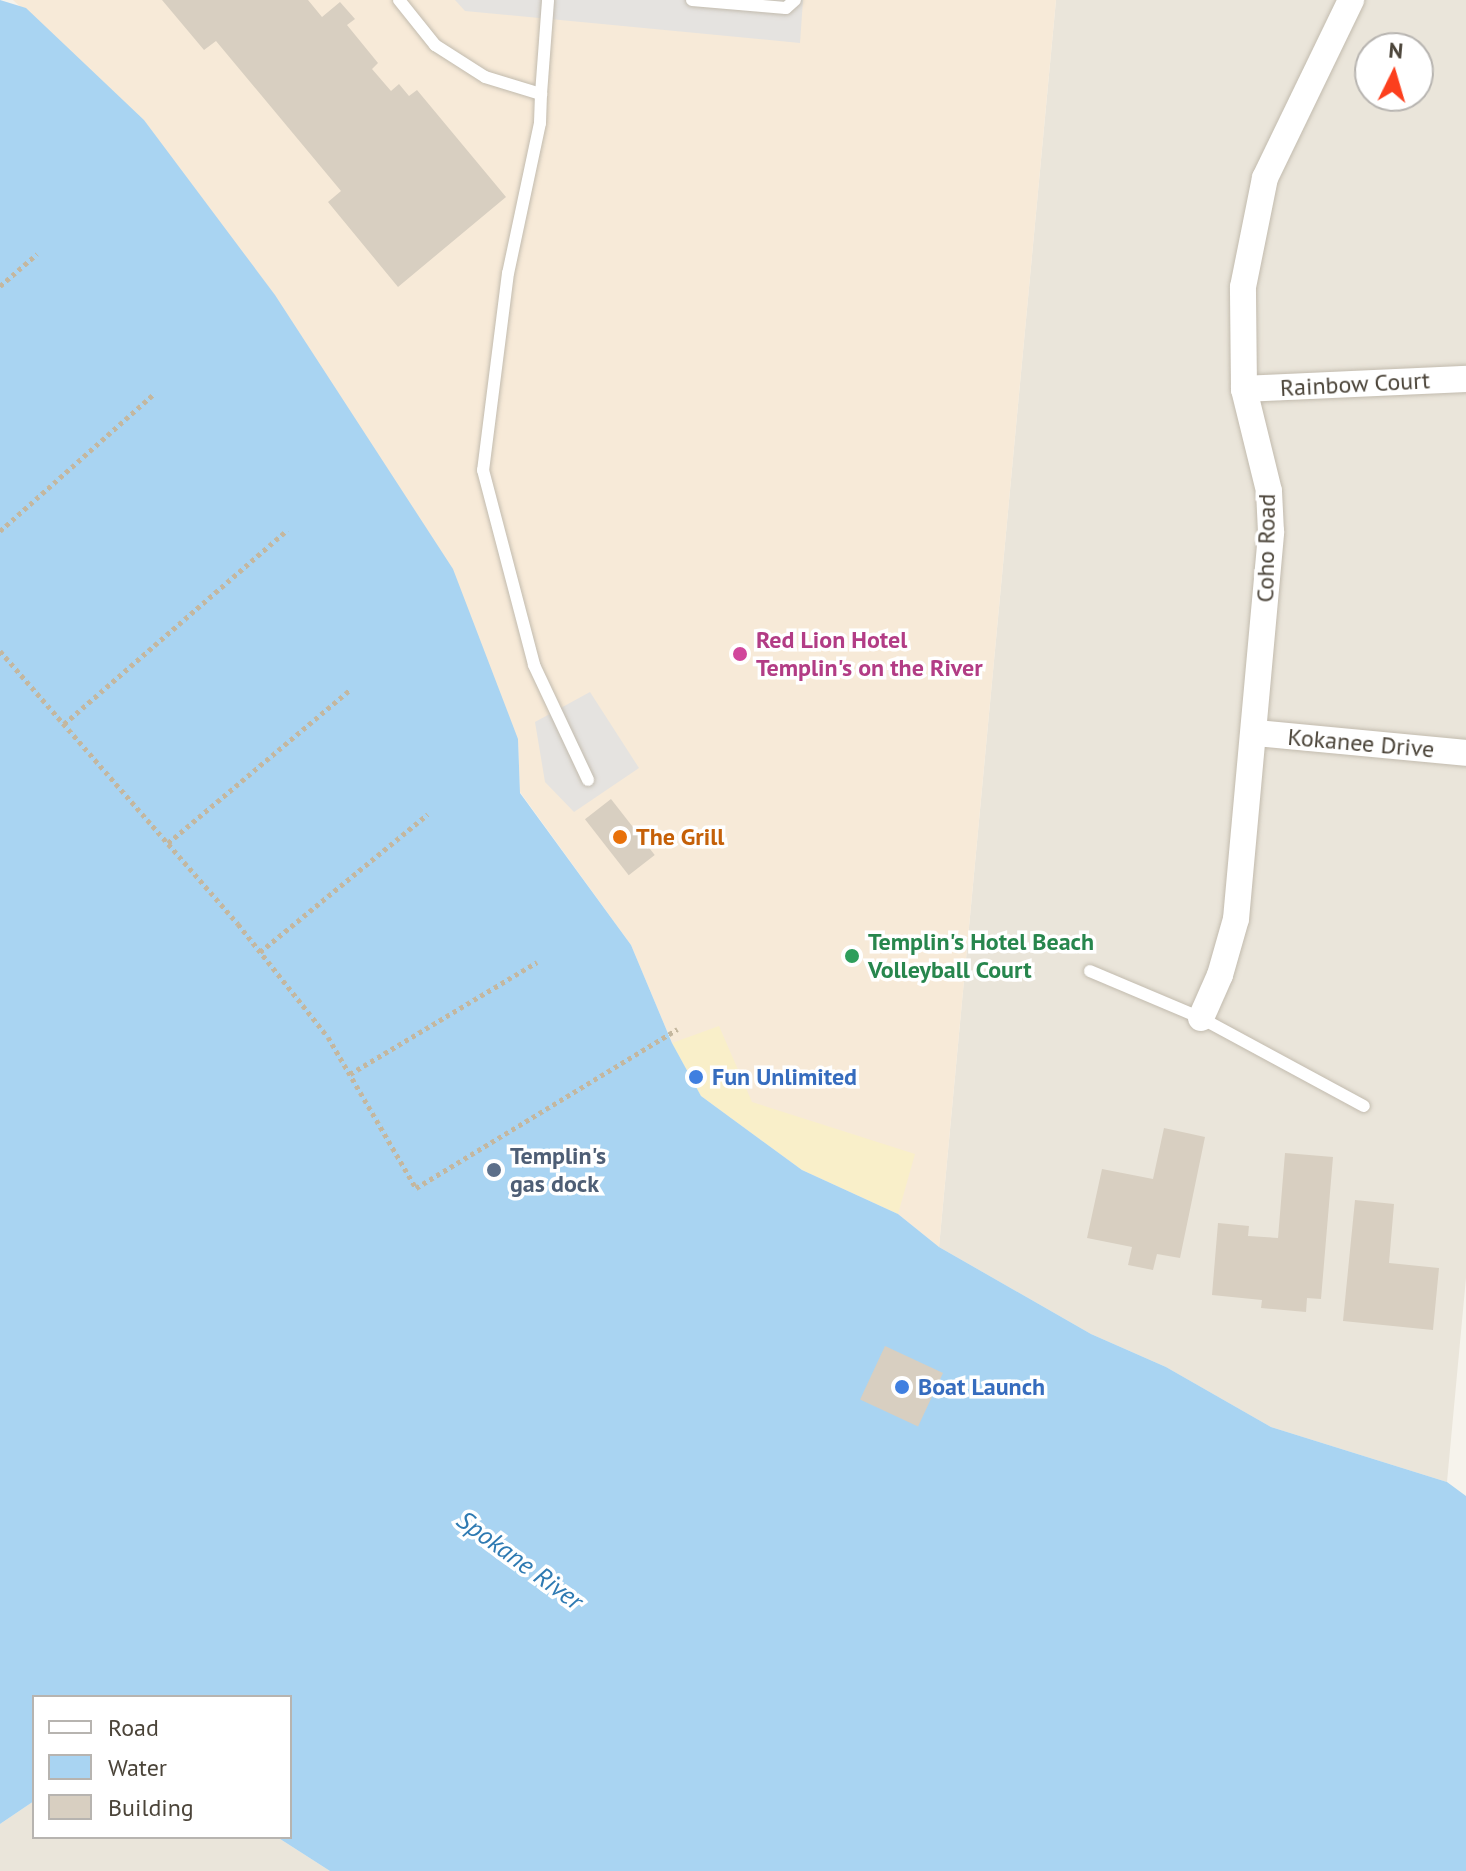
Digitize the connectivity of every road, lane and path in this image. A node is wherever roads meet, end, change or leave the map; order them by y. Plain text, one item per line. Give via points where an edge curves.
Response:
1 (399, 0) edge
2 (548, 0) edge
3 (692, 0) edge
4 (795, 0) edge
5 (1351, 0) edge
6 (541, 94) junction
7 (37, 254) dead end
8 (0, 286) edge
9 (1466, 379) edge
10 (1244, 389) junction
11 (155, 393) dead end
12 (287, 530) dead end
13 (0, 531) edge
14 (0, 651) edge
15 (351, 689) dead end
16 (64, 724) junction
17 (1256, 733) junction
18 (1466, 753) edge
19 (588, 780) dead end
20 (428, 814) dead end
21 (168, 843) junction
22 (260, 952) junction
23 (537, 962) dead end
24 (1090, 971) dead end
25 (1201, 1018) junction
26 (678, 1029) dead end
27 (350, 1074) junction
28 (1364, 1106) dead end

1 - 6 lane via 435,45 485,77
2 - 6 lane
3 - 4 lane via 786,8
5 - 10 street, Coho Road via 1265,178 1243,287
6 - 19 lane via 540,123 508,273 483,470 534,665
7 - 8 path
9 - 10 street, Rainbow Court
10 - 17 street, Coho Road via 1269,491 1271,532
11 - 13 path
12 - 16 path
14 - 16 path
15 - 21 path
16 - 21 path
17 - 18 street, Kokanee Drive
17 - 25 street, Coho Road via 1236,919
20 - 22 path
21 - 22 path
22 - 27 path via 328,1037
23 - 27 path
24 - 25 lane
25 - 28 lane
26 - 27 path via 416,1188

